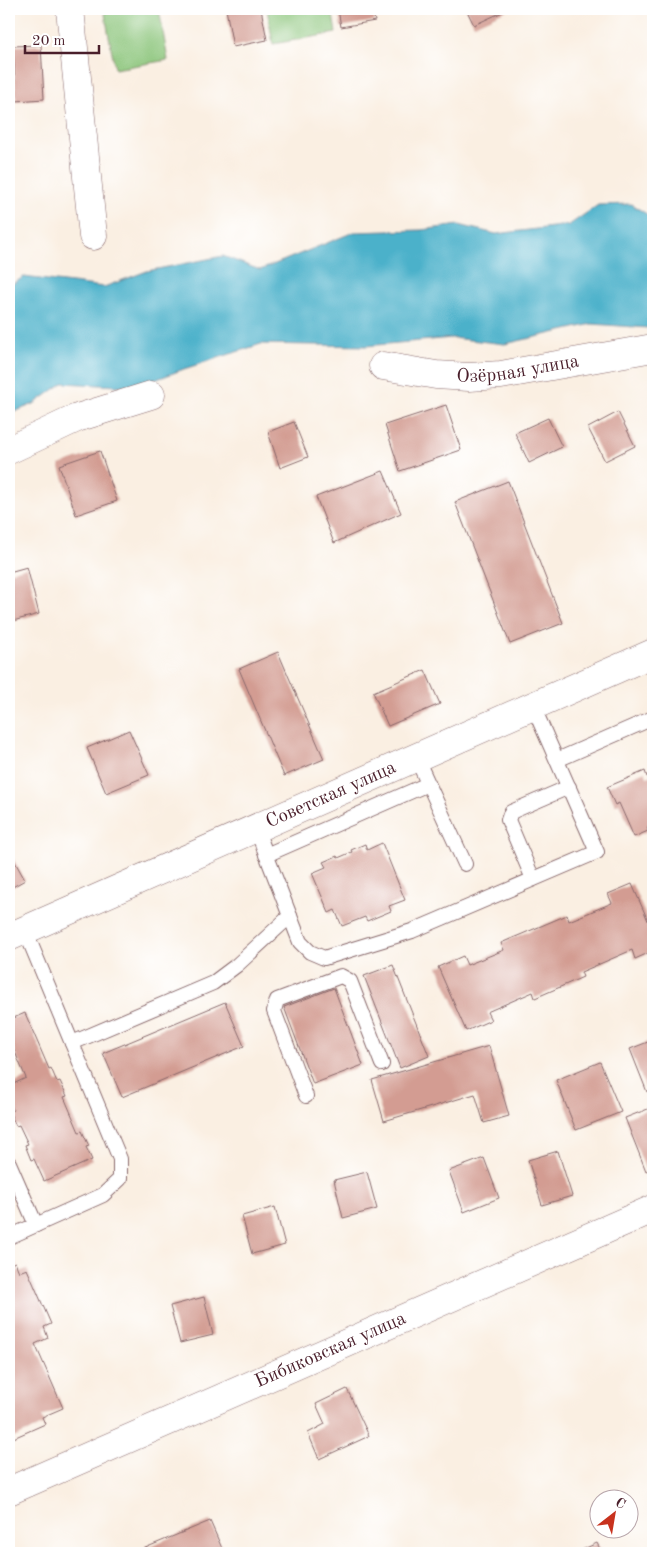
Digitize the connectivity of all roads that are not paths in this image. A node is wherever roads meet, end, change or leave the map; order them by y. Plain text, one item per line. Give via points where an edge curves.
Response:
1 (70, 9) edge
2 (93, 236) dead end
3 (653, 348) edge
4 (383, 366) dead end
5 (151, 395) dead end
6 (9, 450) edge
7 (653, 653) edge
8 (533, 706) junction
9 (653, 718) edge
10 (416, 758) junction
11 (557, 760) junction
12 (428, 784) junction
13 (569, 787) junction
14 (256, 828) junction
15 (266, 855) junction
16 (465, 864) dead end
17 (533, 879) junction
18 (290, 916) junction
19 (17, 933) edge
20 (324, 958) junction
21 (325, 982) junction
22 (72, 1043) junction
23 (382, 1064) dead end
24 (306, 1096) dead end
25 (9, 1163) edge
26 (653, 1209) edge
27 (36, 1225) junction
28 (9, 1237) edge
29 (9, 1491) edge

1 - 2 street
3 - 4 street, Озёрная улица via 501,375 436,375
5 - 6 street via 76,418
7 - 8 street, Советская улица
8 - 10 street, Советская улица
8 - 11 lane
9 - 11 lane
10 - 12 lane
10 - 14 street, Советская улица
11 - 13 lane
12 - 15 lane
12 - 16 lane
13 - 17 lane via 511,812 508,820
13 - 17 lane via 597,852
14 - 15 lane
14 - 19 street, Советская улица
15 - 18 lane
17 - 20 lane via 412,931
18 - 20 lane via 300,942 310,952
18 - 22 lane via 213,983
19 - 22 lane
20 - 21 lane
21 - 23 lane via 341,976 350,981
21 - 24 lane via 277,1000 274,1011
22 - 27 lane via 120,1159 120,1179 103,1195
25 - 27 lane
26 - 29 street, Бибиковская улица
27 - 28 lane

